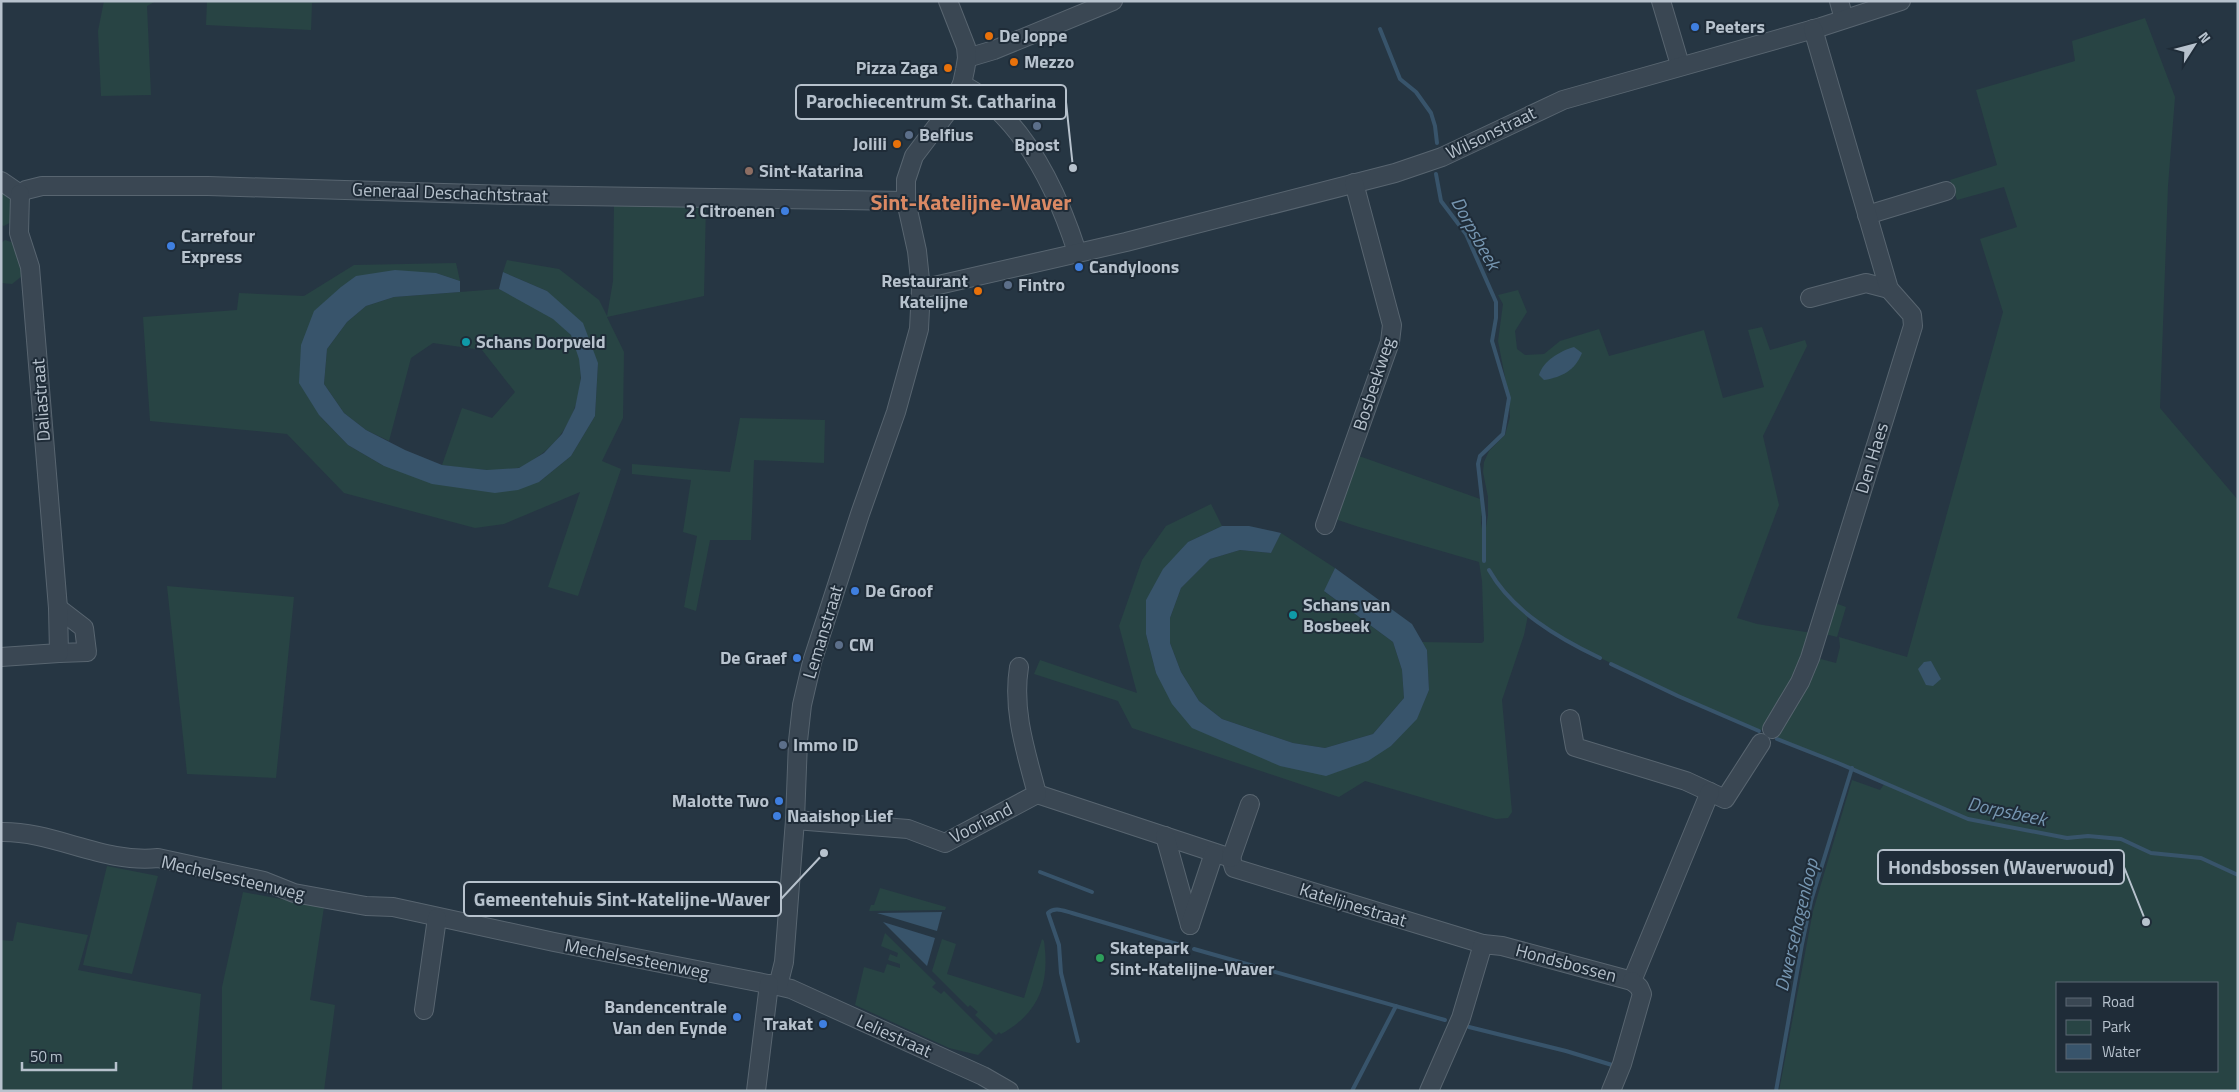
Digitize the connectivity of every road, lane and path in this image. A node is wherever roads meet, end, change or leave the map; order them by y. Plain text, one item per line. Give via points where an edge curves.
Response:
1 (948, 1) edge
2 (1113, 1) edge
3 (1661, 1) edge
4 (1839, 1) edge
5 (1901, 1) edge
6 (1844, 20) junction
7 (1813, 29) junction
8 (967, 58) junction
9 (1680, 66) junction
10 (962, 84) junction
11 (1, 181) edge
12 (1354, 183) junction
13 (1946, 191) dead end
14 (20, 194) junction
15 (906, 202) junction
16 (1867, 214) junction
17 (1077, 252) junction
18 (921, 288) junction
19 (1889, 289) junction
20 (1810, 298) dead end
21 (1325, 525) dead end
22 (58, 608) junction
23 (59, 652) junction
24 (1, 657) edge
25 (1019, 667) dead end
26 (1570, 719) dead end
27 (1710, 792) junction
28 (1037, 794) junction
29 (1250, 804) dead end
30 (795, 820) junction
31 (1, 832) edge
32 (1165, 836) junction
33 (1222, 855) junction
34 (437, 918) junction
35 (1483, 944) junction
36 (1632, 981) junction
37 (774, 985) junction
38 (424, 1010) dead end
39 (756, 1091) edge
40 (1009, 1091) edge
41 (1428, 1091) edge
42 (1611, 1091) edge

1 - 8 street via 966,47
2 - 8 street
3 - 9 street
4 - 6 street
5 - 6 street, Wilsonstraat
6 - 7 street, Wilsonstraat
7 - 9 street, Wilsonstraat
7 - 16 street, Den Haes
8 - 10 street, Lemanstraat
9 - 12 street, Wilsonstraat via 1563,100 1442,157
10 - 15 street, Lemanstraat via 949,110 914,156 906,180
10 - 17 street via 990,102 1012,124 1064,214
11 - 14 street
12 - 17 street, Wilsonstraat
12 - 21 street, Bosbeekweg via 1392,325 1390,342
13 - 16 street
14 - 15 street, Generaal Deschachtstraat via 42,186 208,186
14 - 22 street, Daliastraat via 19,233 31,275
15 - 18 street, Lemanstraat
16 - 19 street, Den Haes
17 - 18 street, Wilsonstraat
18 - 30 street, Lemanstraat via 919,329 896,412 812,662 798,741
19 - 20 street via 1866,283
19 - 27 street, Den Haes via 1912,315 1913,326 1818,634 1800,682 1725,799
22 - 23 street, Daliastraat
22 - 23 street via 84,628 86,652
23 - 24 street
25 - 28 street via 1019,728
26 - 27 street via 1575,747 1686,781
27 - 36 street, Hondsbossen
28 - 30 street, Voorland via 945,843 908,829
28 - 32 street, Katelijnestraat
29 - 33 street
30 - 37 street, Lemanstraat via 784,962
31 - 34 street, Mechelsesteenweg via 62,841 76,847 140,860 158,858 264,881 294,893 366,906 393,907
32 - 33 street, Katelijnestraat
32 - 33 street via 1190,925
33 - 35 street, Katelijnestraat via 1234,868
34 - 37 street, Mechelsesteenweg
34 - 38 street
35 - 36 street, Hondsbossen via 1502,946
35 - 41 street via 1461,1018
36 - 42 street via 1642,994
37 - 39 street, Lemanstraat
37 - 40 street, Leliestraat via 790,989 960,1065

